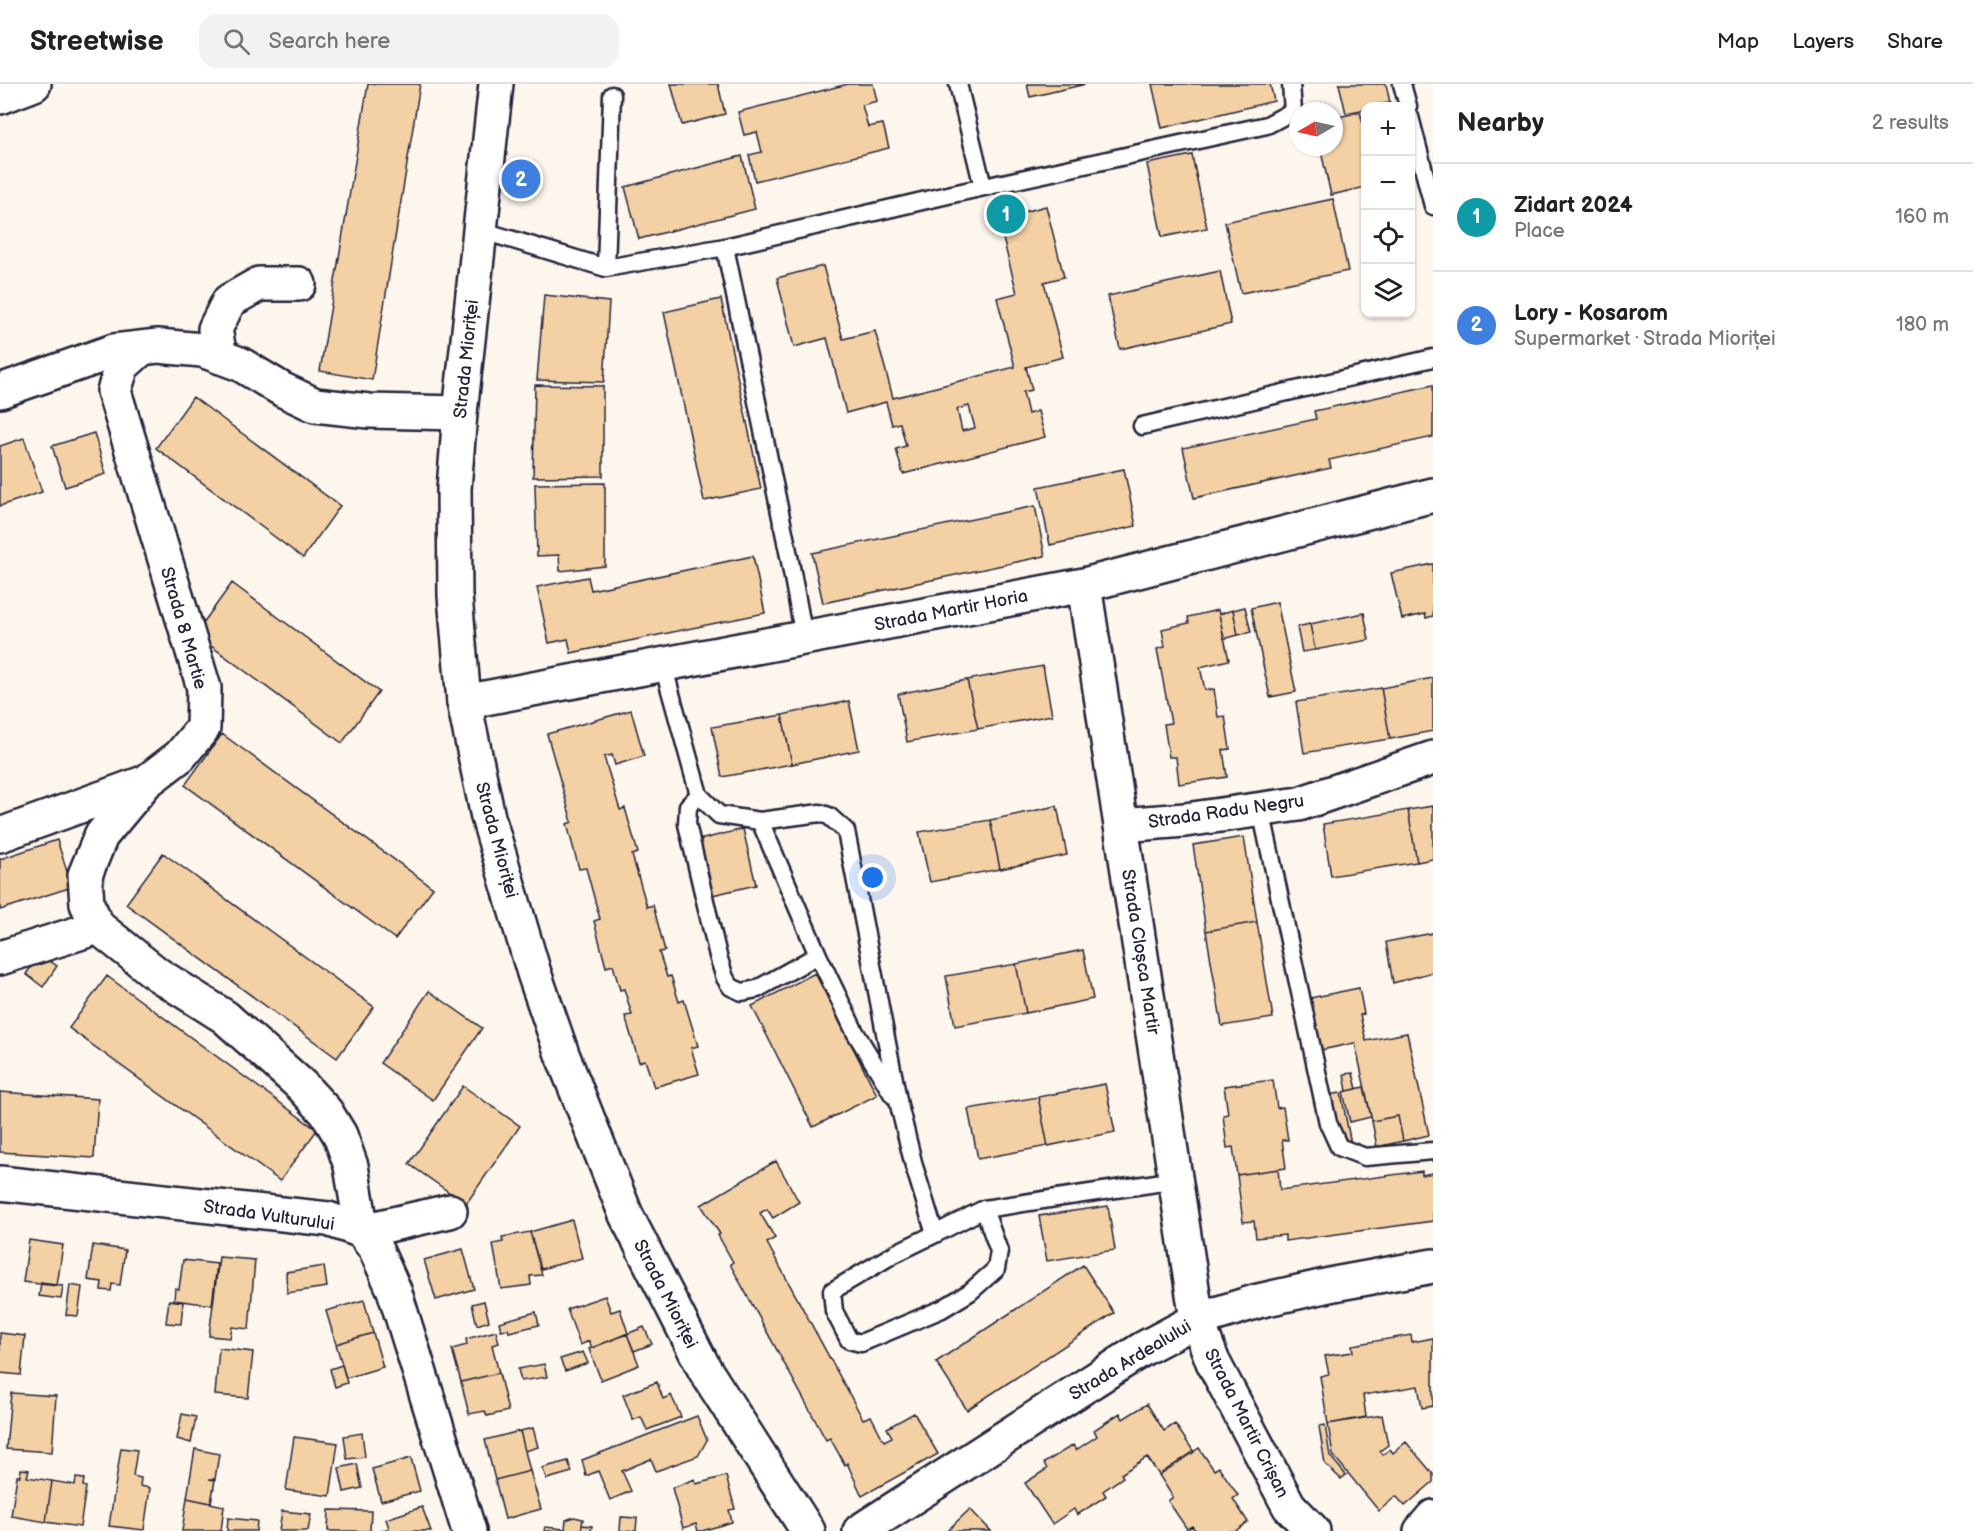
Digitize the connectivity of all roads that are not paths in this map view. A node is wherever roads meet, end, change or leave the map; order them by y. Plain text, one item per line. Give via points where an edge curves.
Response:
1 (34, 84) edge
2 (496, 84) edge
3 (958, 84) edge
4 (1291, 84) edge
5 (1402, 84) edge
6 (612, 95) dead end
7 (0, 97) edge
8 (1407, 102) edge
9 (1415, 136) edge
10 (983, 187) junction
11 (1433, 206) edge
12 (480, 230) junction
13 (725, 247) junction
14 (606, 268) junction
15 (300, 284) dead end
16 (142, 348) junction
17 (219, 357) junction
18 (1433, 358) edge
19 (0, 391) edge
20 (460, 413) junction
21 (1142, 426) dead end
22 (1433, 495) edge
23 (1084, 585) junction
24 (804, 637) junction
25 (663, 665) junction
26 (464, 702) junction
27 (1433, 758) edge
28 (146, 782) junction
29 (699, 795) junction
30 (1261, 810) junction
31 (760, 821) junction
32 (1121, 825) junction
33 (0, 835) edge
34 (98, 927) junction
35 (819, 955) junction
36 (0, 958) edge
37 (899, 1105) junction
38 (1433, 1151) edge
39 (1176, 1180) junction
40 (0, 1183) edge
41 (984, 1209) junction
42 (450, 1211) dead end
43 (362, 1231) junction
44 (935, 1234) junction
45 (1433, 1266) edge
46 (1197, 1320) junction
47 (1433, 1517) edge
48 (1303, 1528) edge
49 (469, 1531) edge
50 (808, 1531) edge
51 (860, 1531) edge
52 (1421, 1531) edge

1 - 7 street
2 - 12 street, Strada Mioriței
3 - 10 lane
4 - 10 lane via 1293,111 1267,125
5 - 8 lane
6 - 14 lane
9 - 11 lane
10 - 13 lane
12 - 14 lane
12 - 20 street, Strada Mioriței
13 - 14 lane
13 - 24 lane
15 - 17 street via 259,284 229,301 215,329
16 - 17 street via 202,350
16 - 19 street via 114,351
16 - 28 street, Strada 8 Martie via 122,366 114,391 204,688 203,728 180,756
17 - 20 street via 240,364 315,405 369,411
18 - 21 lane
20 - 26 street, Strada Mioriței via 454,489 455,596
22 - 23 street, Strada Martir Horia
23 - 24 street, Strada Martir Horia
23 - 32 street, Strada Cloșca Martir
24 - 25 street, Strada Martir Horia
25 - 26 street, Strada Martir Horia
25 - 29 lane
26 - 50 street, Strada Mioriței via 488,817 534,973 626,1215 705,1370
27 - 30 street, Strada Radu Negru via 1299,804
28 - 33 street, Strada 8 Martie
28 - 34 street via 101,836 85,875 87,904
29 - 31 lane via 719,815
29 - 35 lane via 688,806 687,824 718,956 731,987 742,992 757,989
30 - 32 street, Strada Radu Negru
30 - 38 lane via 1328,1123 1335,1139 1340,1147 1365,1157
31 - 35 lane
31 - 37 lane via 820,813 846,831
32 - 39 street, Strada Cloșca Martir
34 - 36 street
34 - 43 street via 157,974 225,1017 326,1112 340,1135 351,1166
35 - 37 lane via 855,1032
37 - 44 lane
39 - 41 lane
39 - 46 street, Strada Cloșca Martir
40 - 43 street, Strada Vulturului via 328,1219
41 - 44 lane
41 - 44 lane via 999,1251 996,1269 970,1292 942,1309 861,1343 849,1340 834,1311 832,1291
42 - 43 street
43 - 49 street via 376,1250 394,1290
45 - 46 street, Strada Ardealului via 1258,1300
46 - 48 street, Strada Martir Crișan via 1213,1362
46 - 51 street, Strada Ardealului via 1144,1348
47 - 52 street

